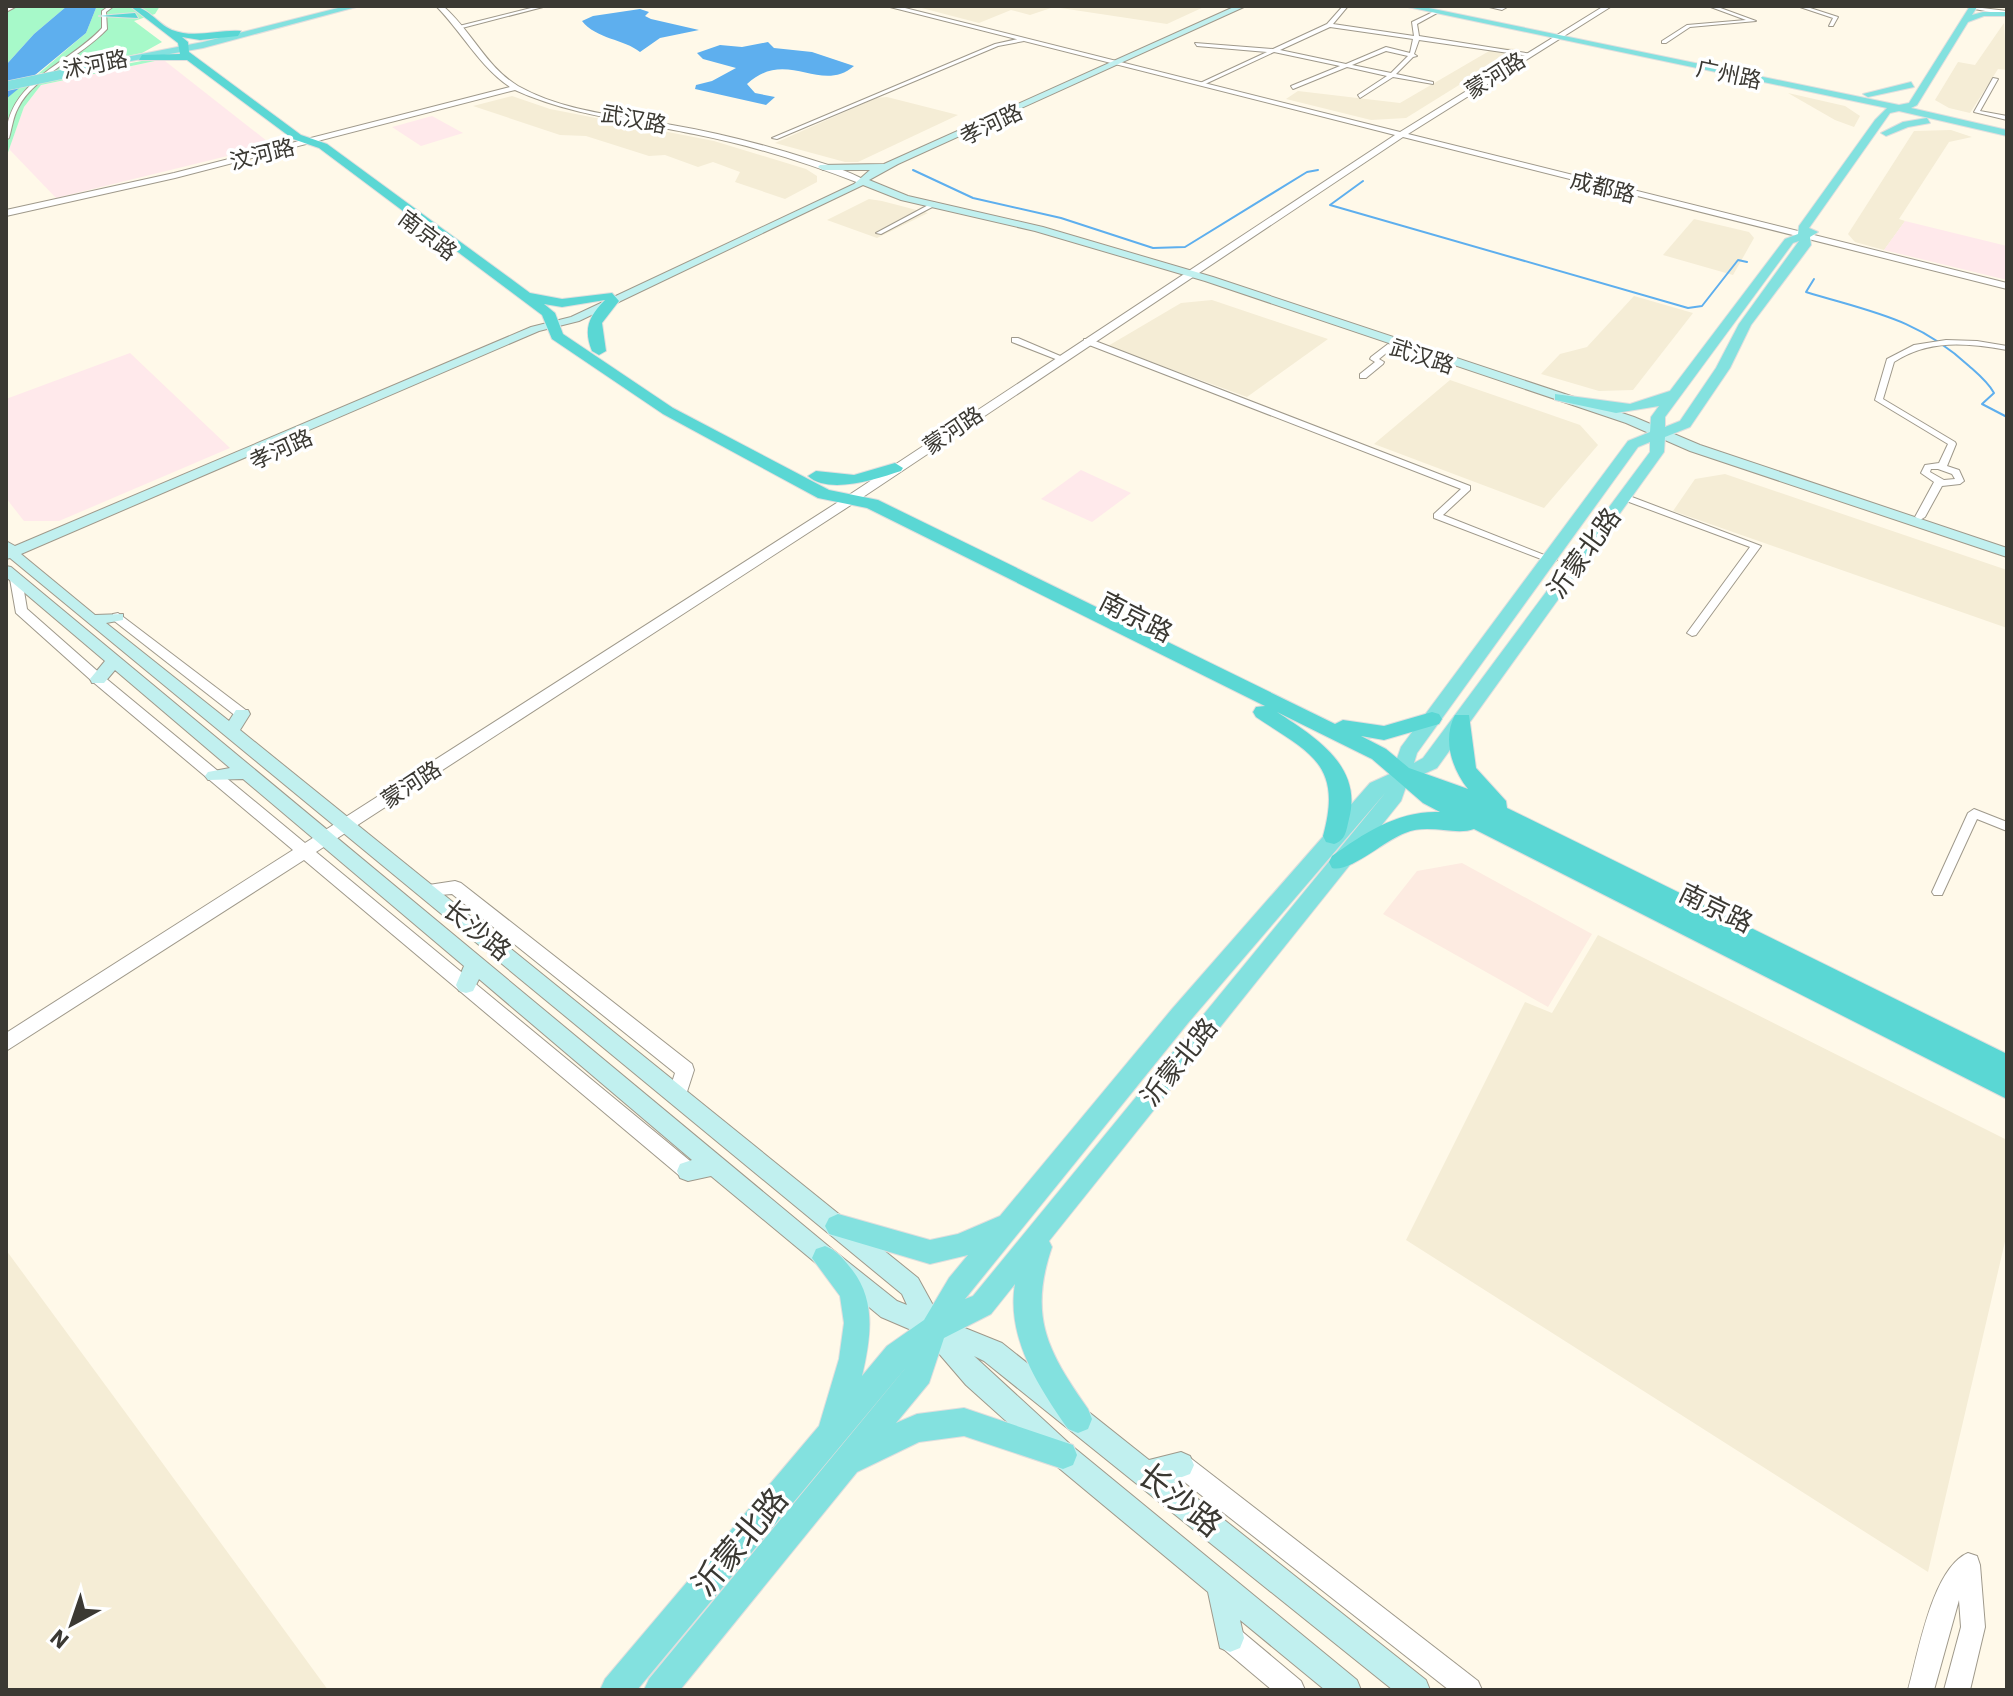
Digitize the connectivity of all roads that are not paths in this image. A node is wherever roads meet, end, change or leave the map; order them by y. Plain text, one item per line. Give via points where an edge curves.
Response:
1 (15, 6) edge
2 (112, 6) edge
3 (345, 6) edge
4 (356, 6) edge
5 (439, 6) edge
6 (545, 6) edge
7 (892, 6) edge
8 (1232, 6) edge
9 (1242, 6) edge
10 (1346, 6) edge
11 (1407, 6) edge
12 (1423, 6) edge
13 (1487, 6) edge
14 (1507, 6) edge
15 (1607, 6) edge
16 (1710, 6) edge
17 (1799, 6) edge
18 (1972, 6) edge
19 (1990, 6) edge
20 (1718, 7) edge
21 (131, 9) edge
22 (6, 11) edge
23 (1435, 12) junction
24 (2007, 13) edge
25 (104, 16) junction
26 (1962, 16) junction
27 (157, 23) junction
28 (1329, 25) junction
29 (1831, 25) dead end
30 (462, 26) junction
31 (1572, 28) junction
32 (1529, 30) junction
33 (240, 34) junction
34 (1559, 36) junction
35 (169, 37) junction
36 (1418, 39) junction
37 (1022, 40) junction
38 (1664, 42) dead end
39 (1197, 44) dead end
40 (1592, 44) junction
41 (1278, 51) junction
42 (1533, 51) junction
43 (187, 52) junction
44 (144, 56) junction
45 (1090, 56) junction
46 (1131, 56) junction
47 (1414, 56) junction
48 (213, 63) junction
49 (1116, 63) junction
50 (1350, 63) junction
51 (1141, 69) junction
52 (1100, 70) junction
53 (1391, 73) junction
54 (1995, 79) dead end
55 (1431, 83) dead end
56 (6, 84) edge
57 (1201, 84) junction
58 (1911, 85) junction
59 (1293, 87) dead end
60 (516, 88) junction
61 (1813, 90) junction
62 (1360, 96) dead end
63 (1919, 96) junction
64 (1899, 108) junction
65 (2007, 118) edge
66 (1878, 122) junction
67 (1991, 128) junction
68 (2007, 131) edge
69 (1886, 133) junction
70 (1401, 135) junction
71 (6, 138) edge
72 (775, 138) dead end
73 (311, 141) junction
74 (823, 167) junction
75 (898, 169) junction
76 (862, 181) junction
77 (899, 195) junction
78 (915, 196) junction
79 (825, 198) junction
80 (934, 204) junction
81 (6, 213) edge
82 (879, 233) dead end
83 (1806, 237) junction
84 (1188, 274) junction
85 (2007, 287) edge
86 (524, 295) junction
87 (610, 299) junction
88 (552, 324) junction
89 (1015, 340) dead end
90 (1087, 341) junction
91 (1391, 346) junction
92 (2007, 348) edge
93 (599, 351) junction
94 (1061, 358) junction
95 (1363, 376) dead end
96 (1679, 388) junction
97 (1560, 397) junction
98 (1659, 433) junction
99 (1942, 467) junction
100 (895, 468) junction
101 (816, 476) junction
102 (1939, 482) junction
103 (1624, 497) junction
104 (850, 500) junction
105 (900, 517) junction
106 (1920, 517) junction
107 (2007, 546) edge
108 (2007, 553) edge
109 (1552, 560) junction
110 (10, 562) edge
111 (118, 617) joint
112 (92, 620) junction
113 (1692, 633) dead end
114 (114, 661) junction
115 (98, 679) junction
116 (1269, 707) junction
117 (242, 714) joint
118 (1432, 719) junction
119 (1462, 720) junction
120 (231, 731) junction
121 (247, 772) junction
122 (1404, 772) junction
123 (214, 776) junction
124 (348, 825) junction
125 (2007, 827) edge
126 (1334, 836) junction
127 (1532, 838) junction
128 (326, 839) junction
129 (305, 852) junction
130 (1340, 862) junction
131 (1938, 892) dead end
132 (475, 964) junction
133 (466, 985) junction
134 (6, 1043) edge
135 (2007, 1066) edge
136 (2007, 1088) edge
137 (714, 1165) junction
138 (688, 1171) joint
139 (1051, 1221) junction
140 (1009, 1225) junction
141 (838, 1226) junction
142 (825, 1258) junction
143 (933, 1329) junction
144 (1078, 1419) junction
145 (829, 1436) junction
146 (1063, 1455) junction
147 (846, 1463) junction
148 (1181, 1465) joint
149 (1147, 1474) junction
150 (1220, 1585) junction
151 (1230, 1638) joint
152 (616, 1690) edge
153 (660, 1690) edge
154 (1292, 1690) edge
155 (1347, 1690) edge
156 (1416, 1690) edge
157 (1469, 1690) edge
158 (1921, 1690) edge
159 (1957, 1690) edge

1 - 22 street
2 - 25 street
3 - 33 main road
4 - 33 main road
5 - 30 street, 武汉路
6 - 30 street
7 - 37 street, 成都路
7 - 45 street, 成都路
8 - 46 main road, 孝河路
9 - 46 main road, 孝河路
10 - 28 street
11 - 23 main road, 广州路
12 - 32 main road, 广州路
13 - 14 street
15 - 31 street, 蒙河路
16 - 20 street
17 - 29 street via 1836,17
18 - 24 street
18 - 26 main road, 沂蒙北路
19 - 24 main road
20 - 38 street via 1753,21 1689,26
21 - 25 highway
21 - 27 highway, 南京路
21 - 27 highway via 158,9
21 - 35 highway, 南京路
23 - 32 main road, 广州路
23 - 36 street via 1414,23
24 - 26 main road
25 - 71 street via 105,28 93,44 34,86 15,108
26 - 58 main road, 沂蒙北路
26 - 63 main road, 沂蒙北路
27 - 35 highway, 南京路
28 - 36 street
28 - 41 street
30 - 60 street, 武汉路 via 483,60
31 - 32 main road
31 - 34 street, 蒙河路
31 - 40 main road
32 - 34 main road, 广州路
32 - 42 main road via 1544,42
33 - 35 highway
33 - 43 main road
33 - 48 highway via 211,48
34 - 40 main road, 广州路
34 - 42 street, 蒙河路
35 - 43 highway, 南京路
35 - 44 highway
36 - 42 street
36 - 47 street
37 - 45 street, 成都路
37 - 72 street via 997,45
39 - 41 street
40 - 42 main road via 1563,43
40 - 61 main road, 广州路
41 - 50 street
41 - 57 street
42 - 70 street, 蒙河路
43 - 44 highway
43 - 48 highway, 南京路 via 195,50
43 - 73 highway, 南京路 via 297,137
44 - 56 main road, 沭河路, bridge
45 - 46 main road
45 - 49 street, 成都路
45 - 52 main road
46 - 49 main road, 孝河路
46 - 51 main road
47 - 50 street via 1386,49
47 - 53 street
48 - 73 highway, 南京路
49 - 51 street, 成都路
49 - 52 main road, 孝河路
50 - 53 street
50 - 59 street
51 - 52 main road
51 - 57 street, 成都路
51 - 70 street, 成都路
52 - 75 main road, 孝河路
53 - 55 street
53 - 62 street
54 - 65 street via 1977,112
57 - 70 street, 成都路
58 - 61 main road via 1859,95
58 - 64 main road, 沂蒙北路
60 - 73 street, 汶河路
60 - 74 street, 武汉路 via 573,107 759,146
61 - 64 main road, 广州路
61 - 66 main road via 1867,109
63 - 64 main road, 沂蒙北路 via 1912,105
63 - 67 main road via 1942,112
64 - 66 main road, 沂蒙北路 via 1887,111
64 - 67 main road, 广州路
64 - 69 main road, 沂蒙北路
66 - 83 main road, 沂蒙北路 via 1803,228
67 - 68 main road, 广州路
67 - 69 main road via 1919,121
69 - 83 main road, 沂蒙北路
70 - 83 street, 成都路
70 - 84 street, 蒙河路
73 - 81 street, 汶河路
73 - 86 highway, 南京路
73 - 88 highway, 南京路 via 311,149 537,319
74 - 75 main road
74 - 76 street, 武汉路
74 - 79 main road via 832,183
75 - 76 main road, 孝河路
75 - 78 main road via 899,186
76 - 77 main road, 武汉路
76 - 78 main road, 武汉路
76 - 79 main road, 孝河路
77 - 79 main road
77 - 80 main road, 武汉路
78 - 84 main road, 武汉路 via 1044,226
79 - 87 main road, 孝河路
80 - 82 street
80 - 84 main road, 武汉路
83 - 85 street, 成都路
83 - 96 main road, 沂蒙北路 via 1789,241
83 - 98 main road, 沂蒙北路 via 1685,424
84 - 90 street, 蒙河路
84 - 91 main road, 武汉路
84 - 97 main road, 武汉路
86 - 87 highway via 562,303
86 - 88 highway, 南京路 via 548,313
87 - 88 main road, 孝河路 via 575,319
87 - 93 highway via 593,324
88 - 93 highway, 南京路
88 - 104 highway, 南京路 via 557,336 668,411 824,494
88 - 110 main road, 孝河路 via 543,334
89 - 94 street
90 - 94 street, 蒙河路
90 - 109 street via 1467,488 1437,516
91 - 95 street
91 - 98 main road, 武汉路
92 - 99 street via 1938,343 1909,349 1890,361 1879,400 1952,444
93 - 101 highway, 南京路 via 680,405
94 - 100 street, 蒙河路
96 - 97 main road via 1659,403 1635,409
96 - 98 main road, 沂蒙北路 via 1658,417
97 - 98 main road, 武汉路
98 - 103 main road, 沂蒙北路 via 1657,452
98 - 106 main road, 武汉路
98 - 108 main road, 武汉路
98 - 109 main road, 沂蒙北路 via 1633,444
99 - 102 street via 1924,471
99 - 102 street via 1956,472 1960,481
100 - 101 highway via 855,480
100 - 104 street, 蒙河路
100 - 105 highway via 882,494
101 - 104 highway, 南京路
102 - 106 street
103 - 113 street via 1756,546
103 - 119 main road, 沂蒙北路
104 - 105 highway, 南京路
104 - 116 highway, 南京路 via 860,512
104 - 124 street, 蒙河路
105 - 116 highway, 南京路
106 - 107 main road, 武汉路
109 - 118 main road, 沂蒙北路
110 - 112 main road, 长沙路
110 - 114 main road, 长沙路
110 - 115 street via 21,610
111 - 112 main road
111 - 117 street
112 - 120 main road, 长沙路
114 - 115 main road
114 - 121 main road, 长沙路
115 - 123 street
116 - 118 highway via 1364,732 1402,729
116 - 122 highway, 南京路 via 1370,766
116 - 126 highway via 1330,762 1341,782 1344,798
117 - 120 main road
118 - 122 main road, 沂蒙北路 via 1408,752
119 - 122 main road, 沂蒙北路 via 1430,763
119 - 127 highway via 1464,771
120 - 124 main road, 长沙路
121 - 123 main road
121 - 128 main road, 长沙路
122 - 126 main road, 沂蒙北路 via 1377,788
122 - 127 highway, 南京路 via 1431,798
122 - 130 main road, 沂蒙北路 via 1394,796
123 - 129 street
124 - 128 street, 蒙河路
124 - 141 main road, 长沙路
125 - 131 street via 1974,813
126 - 140 main road, 沂蒙北路
127 - 130 highway via 1431,817 1392,827
127 - 135 highway, 南京路
127 - 136 highway, 南京路
128 - 129 street, 蒙河路
128 - 132 main road, 长沙路
129 - 133 street
129 - 134 street, 蒙河路
130 - 139 main road, 沂蒙北路
132 - 133 main road
132 - 137 main road, 长沙路
133 - 138 street
137 - 138 main road
137 - 142 main road, 长沙路
139 - 143 main road, 沂蒙北路 via 982,1305
139 - 144 main road via 1028,1271 1029,1334 1042,1366
140 - 141 main road via 930,1252
140 - 143 main road, 沂蒙北路 via 958,1287
141 - 143 main road, 长沙路 via 910,1286
142 - 143 main road, 长沙路 via 889,1309
142 - 145 main road via 852,1293 856,1333 851,1374
143 - 144 main road, 长沙路 via 993,1352
143 - 145 main road, 沂蒙北路 via 897,1356
143 - 146 main road, 长沙路 via 975,1376
143 - 147 main road, 沂蒙北路 via 919,1373
144 - 149 main road, 长沙路
145 - 152 main road, 沂蒙北路
146 - 147 main road via 964,1422 917,1428
146 - 150 main road, 长沙路
147 - 153 main road, 沂蒙北路
148 - 149 main road
148 - 157 street
149 - 156 main road, 长沙路
150 - 151 main road
150 - 155 main road, 长沙路
151 - 154 street
158 - 159 street via 1945,1598 1968,1565 1973,1627

